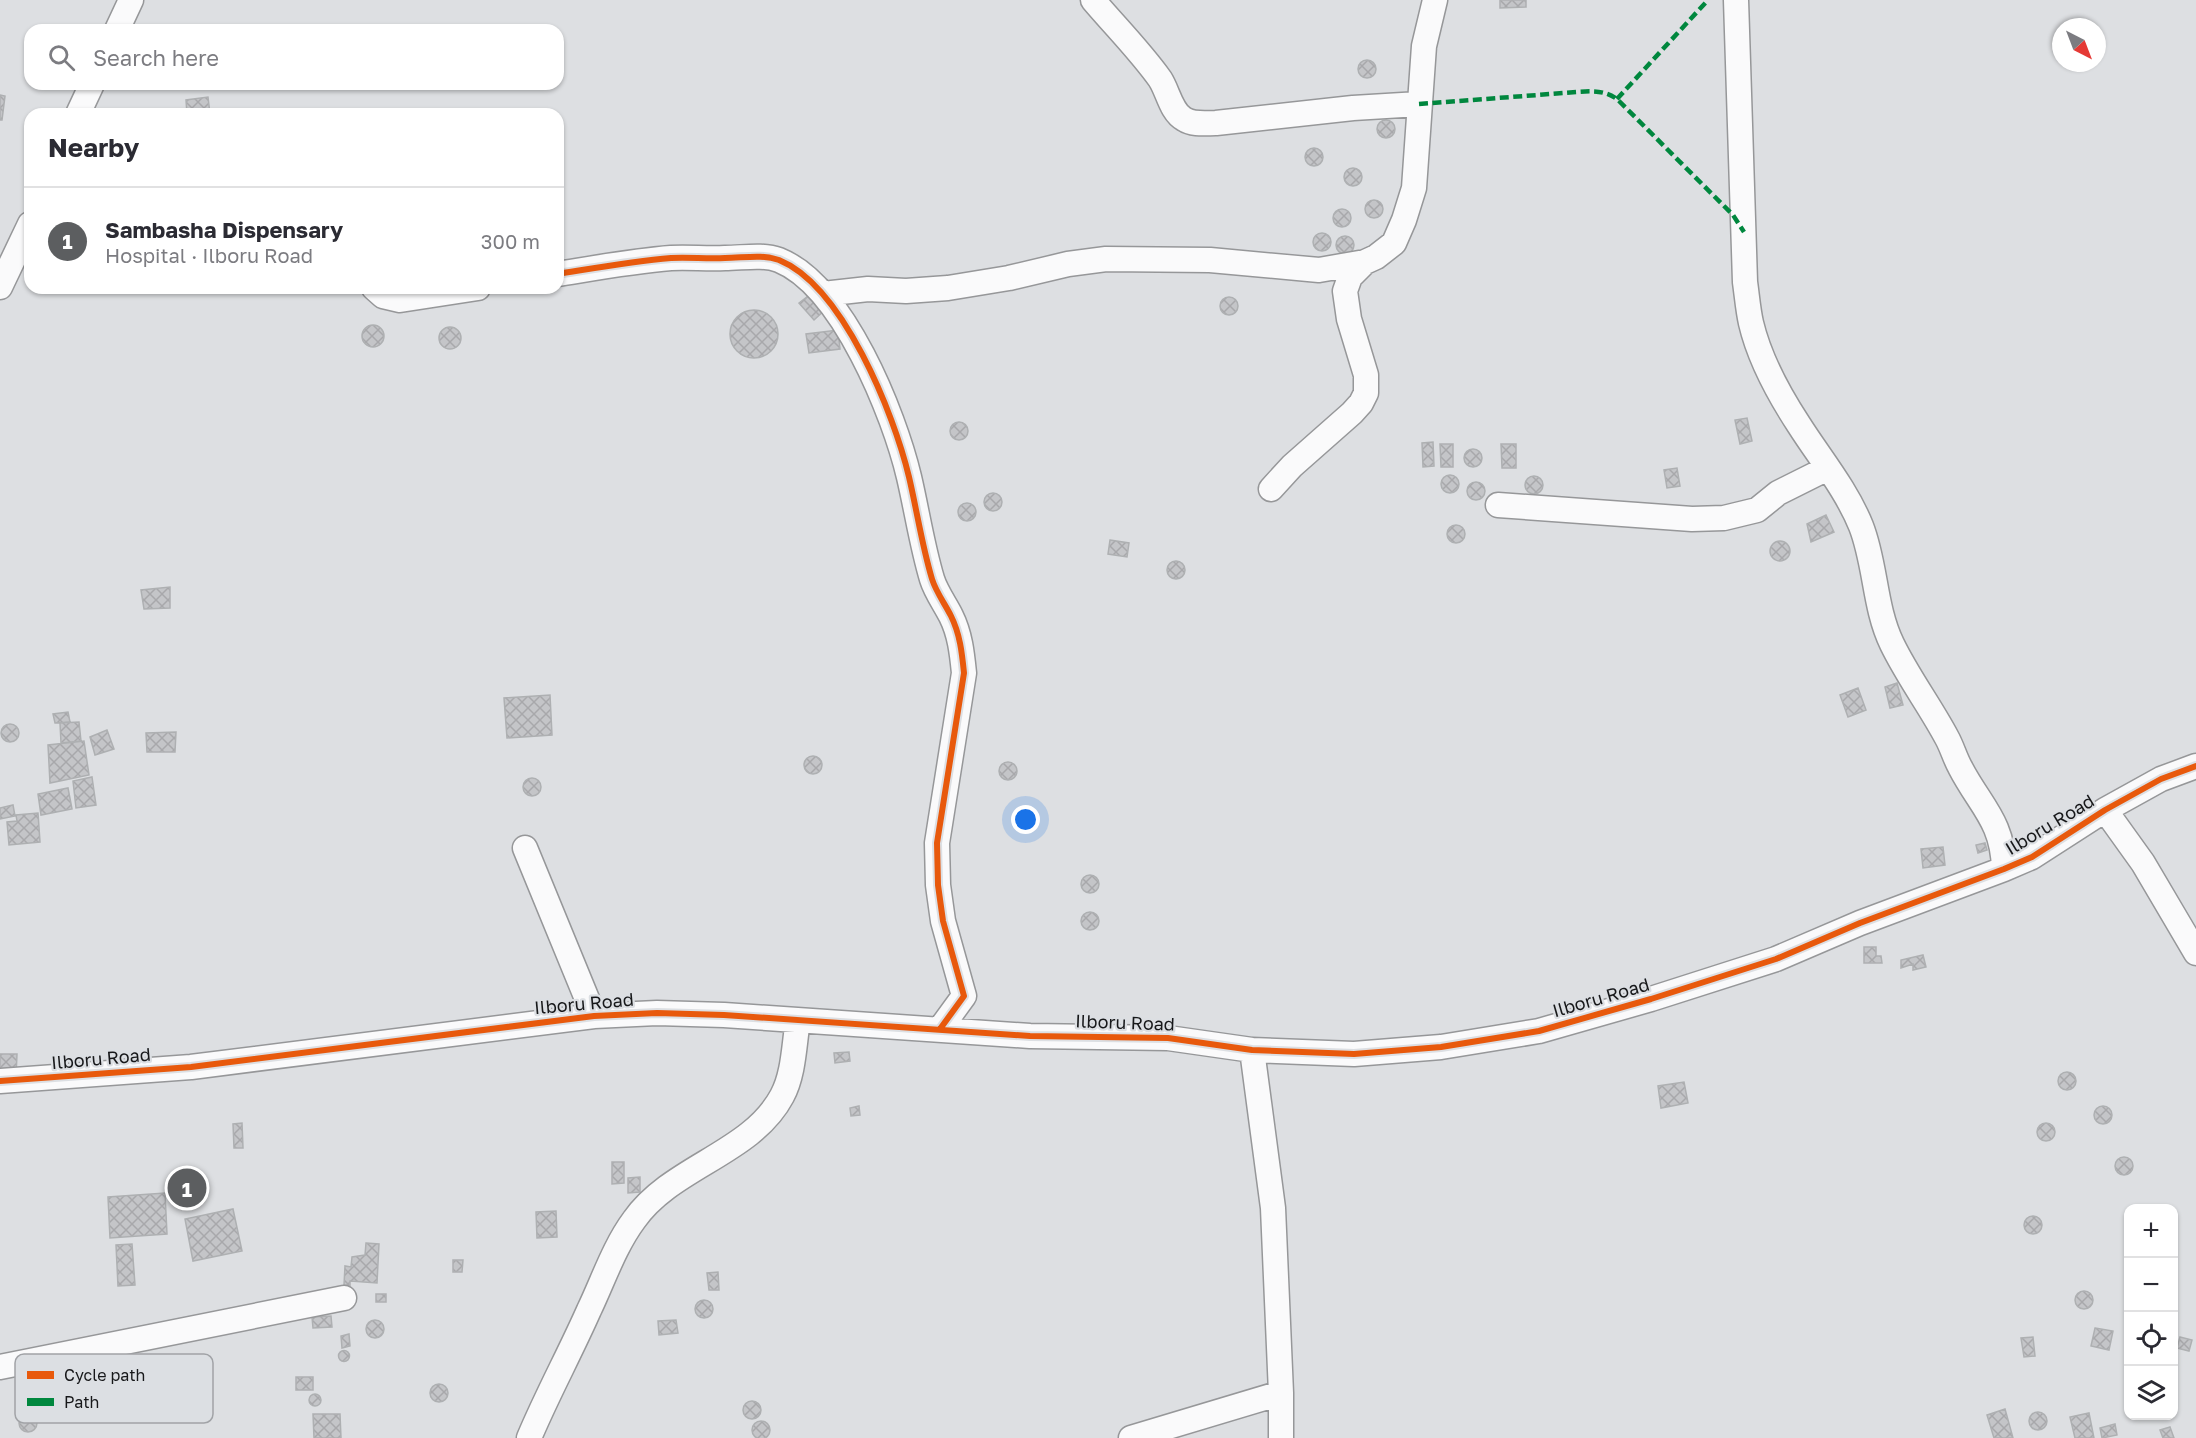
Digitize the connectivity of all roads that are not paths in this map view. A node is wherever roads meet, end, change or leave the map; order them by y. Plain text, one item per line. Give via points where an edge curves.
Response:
1 (131, 0) edge
2 (1093, 0) edge
3 (1435, 0) edge
4 (1736, 0) edge
5 (120, 24) edge
6 (89, 90) edge
7 (1419, 104) junction
8 (81, 108) edge
9 (24, 237) edge
10 (1365, 262) junction
11 (564, 273) edge
12 (0, 287) edge
13 (381, 294) edge
14 (439, 294) edge
15 (822, 294) junction
16 (1828, 468) junction
17 (1271, 489) dead end
18 (1498, 505) dead end
19 (2196, 766) edge
20 (2105, 810) junction
21 (525, 848) dead end
22 (2004, 869) junction
23 (2196, 953) edge
24 (594, 1017) junction
25 (798, 1020) junction
26 (940, 1029) junction
27 (1252, 1050) junction
28 (0, 1081) edge
29 (344, 1298) dead end
30 (65, 1354) edge
31 (15, 1364) edge
32 (0, 1367) edge
33 (1281, 1393) junction
34 (529, 1438) edge
35 (1131, 1438) edge
36 (1281, 1438) edge

1 - 5 street
2 - 7 street via 1152,68 1177,114 1185,120 1226,122
3 - 7 street via 1424,46
4 - 16 street via 1745,282 1751,323 1761,356 1798,425
6 - 8 street
7 - 10 street via 1414,188 1404,220 1394,243
9 - 12 street
10 - 15 street via 1318,270 1210,260 1106,259 948,288
10 - 17 street via 1350,277 1346,291 1349,319 1366,375 1366,393 1352,413
11 - 15 street via 671,258 759,256 793,267
13 - 14 street via 400,300
15 - 26 street via 853,339 888,411 909,476 933,583 952,618 962,650 964,673 937,843 943,921 964,996
16 - 18 street via 1778,493 1757,510 1724,518
16 - 22 street via 1861,527 1879,610 1892,644 1997,828
19 - 20 street, Ilboru Road
20 - 22 street, Ilboru Road via 2049,847
20 - 23 street via 2143,863
21 - 24 street
22 - 27 street, Ilboru Road via 1776,959 1539,1031 1441,1047 1354,1054
24 - 25 street, Ilboru Road via 657,1013
24 - 28 street, Ilboru Road via 191,1066
25 - 26 street, Ilboru Road
25 - 34 street via 791,1067 783,1094 771,1114 752,1132 667,1185 633,1220
26 - 27 street, Ilboru Road via 1030,1036 1168,1038
27 - 33 street via 1273,1208
29 - 30 street
31 - 32 street
33 - 35 street
33 - 36 street

